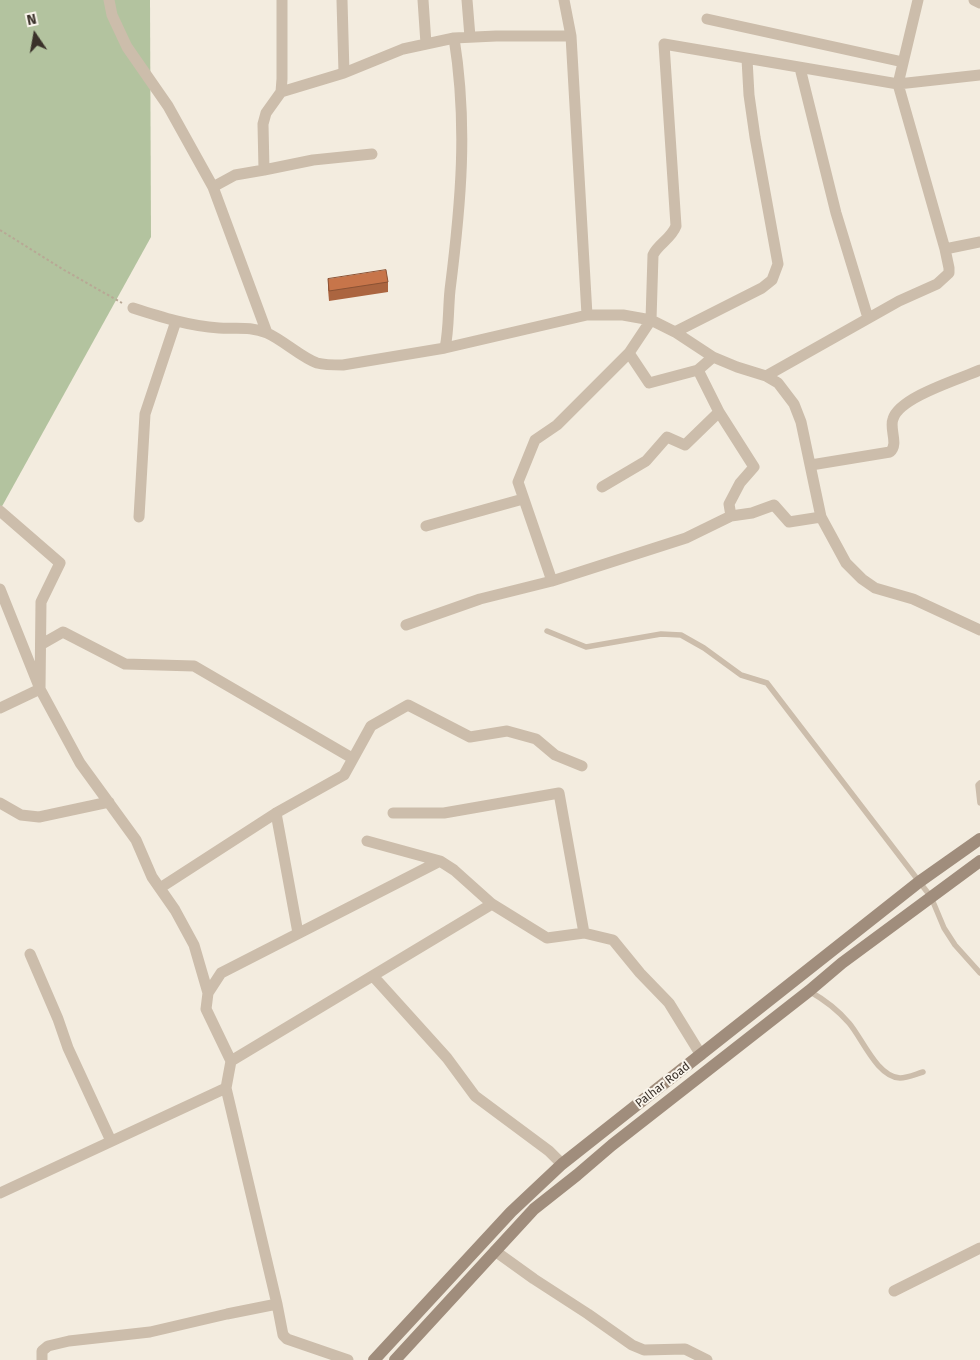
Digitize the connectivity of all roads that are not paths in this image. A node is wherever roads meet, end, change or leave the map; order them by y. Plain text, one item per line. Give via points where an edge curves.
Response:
1 (109, 0) edge
2 (282, 0) edge
3 (342, 0) edge
4 (423, 0) edge
5 (467, 0) edge
6 (564, 0) edge
7 (918, 0) edge
8 (974, 0) edge
9 (980, 4) edge
10 (707, 18) dead end
11 (571, 36) junction
12 (470, 37) junction
13 (454, 38) junction
14 (426, 44) junction
15 (747, 59) junction
16 (903, 62) junction
17 (800, 68) junction
18 (344, 73) junction
19 (980, 75) edge
20 (898, 84) junction
21 (281, 92) junction
22 (372, 154) dead end
23 (264, 170) junction
24 (213, 187) junction
25 (980, 242) edge
26 (945, 249) junction
27 (133, 308) road end
28 (587, 315) junction
29 (868, 318) junction
30 (652, 320) junction
31 (176, 321) junction
32 (675, 332) junction
33 (267, 333) junction
34 (445, 348) junction
35 (629, 353) junction
36 (712, 357) junction
37 (698, 370) junction
38 (980, 370) edge
39 (766, 376) junction
40 (719, 412) junction
41 (811, 466) junction
42 (602, 487) dead end
43 (523, 499) junction
44 (0, 511) edge
45 (731, 516) junction
46 (139, 517) dead end
47 (820, 517) junction
48 (426, 526) dead end
49 (552, 581) junction
50 (0, 591) edge
51 (406, 625) dead end
52 (980, 630) edge
53 (547, 631) dead end
54 (42, 644) junction
55 (40, 689) junction
56 (0, 708) edge
57 (352, 758) junction
58 (582, 766) dead end
59 (980, 783) edge
60 (109, 802) junction
61 (980, 802) edge
62 (0, 803) edge
63 (276, 813) junction
64 (394, 813) dead end
65 (980, 839) edge
66 (367, 841) dead end
67 (440, 860) junction
68 (980, 861) edge
69 (920, 882) junction
70 (160, 888) junction
71 (931, 897) junction
72 (492, 904) junction
73 (298, 933) junction
74 (584, 933) junction
75 (30, 954) dead end
76 (980, 973) edge
77 (373, 976) junction
78 (810, 991) junction
79 (208, 993) junction
80 (701, 1055) junction
81 (231, 1061) junction
82 (923, 1072) dead end
83 (226, 1088) junction
84 (111, 1141) junction
85 (562, 1164) junction
86 (0, 1192) edge
87 (980, 1248) edge
88 (496, 1251) junction
89 (894, 1291) dead end
90 (278, 1304) junction
91 (42, 1360) edge
92 (348, 1360) edge
93 (374, 1360) edge
94 (395, 1360) edge
95 (706, 1360) edge

1 - 24 street via 112,15 127,47 168,106
2 - 21 street
3 - 18 street
4 - 14 street
5 - 12 street
6 - 11 street
7 - 16 street
8 - 9 street
10 - 16 street
11 - 12 street
11 - 28 street
12 - 13 street
13 - 14 street
13 - 34 street via 460,78 462,170
14 - 18 street via 404,49
15 - 17 street
15 - 30 street via 664,44 676,226 652,255
15 - 32 street via 748,95 778,264 772,280 762,288
16 - 20 street
17 - 20 street
17 - 29 street via 836,213
18 - 21 street
19 - 20 street
20 - 26 street
21 - 23 street via 266,113 263,124
22 - 23 street via 313,160
23 - 24 street via 235,175
24 - 33 street
25 - 26 street
26 - 29 street via 950,268 946,277
27 - 31 street
28 - 30 street
28 - 34 street
29 - 39 street
30 - 32 street
30 - 35 street
31 - 33 street via 218,328 252,328
31 - 46 street via 145,414
32 - 36 street
33 - 34 street via 315,362 328,365
35 - 37 street via 649,383
35 - 43 street via 557,425 535,440 518,482
36 - 37 street
36 - 39 street
37 - 40 street
38 - 41 street via 901,406 893,418 894,443 890,452
39 - 41 street via 778,383 794,404
40 - 42 street via 685,445 667,437 646,461
40 - 45 street via 754,467 740,483 729,504
41 - 47 street
43 - 48 street
43 - 49 street
44 - 54 street via 60,563 41,602
45 - 47 street via 774,505 789,522
45 - 49 street via 686,538
47 - 52 street via 846,562 862,579 875,588 913,599
49 - 51 street via 480,598
50 - 55 street
53 - 69 lane via 586,647 661,634 681,635 741,675 767,683
54 - 55 street
54 - 57 street via 63,632 125,664 194,666
55 - 56 street
55 - 60 street via 80,762
57 - 58 street via 370,726 408,705 470,737 507,731 536,739 555,755
57 - 63 street via 344,774
59 - 61 lane
60 - 62 street via 39,817 21,815
60 - 70 street via 136,840
63 - 70 street
63 - 73 street
64 - 74 street via 444,813 559,794
65 - 69 main road, Palhar Road
66 - 67 street
67 - 72 street
67 - 73 street
68 - 71 main road, Palhar Road
69 - 71 lane
69 - 80 main road, Palhar Road
70 - 79 street via 194,944
71 - 76 lane via 944,928
71 - 78 main road, Palhar Road
72 - 74 street via 547,938
72 - 77 street
73 - 79 street via 221,972
74 - 80 street via 613,940 669,1003
75 - 84 street
77 - 81 street
77 - 85 street via 447,1058 475,1096
78 - 82 lane via 850,1024 874,1061 887,1072 900,1078
78 - 88 main road, Palhar Road via 534,1209
79 - 81 street via 206,1008
80 - 85 main road, Palhar Road
81 - 83 street
83 - 84 street
83 - 90 street
84 - 86 street
85 - 93 main road, Palhar Road via 511,1212
87 - 89 street
88 - 94 main road, Palhar Road
88 - 95 street via 632,1345 644,1350 685,1350
90 - 91 street via 150,1332 69,1341 48,1346 42,1351
90 - 92 street via 283,1335 287,1339

